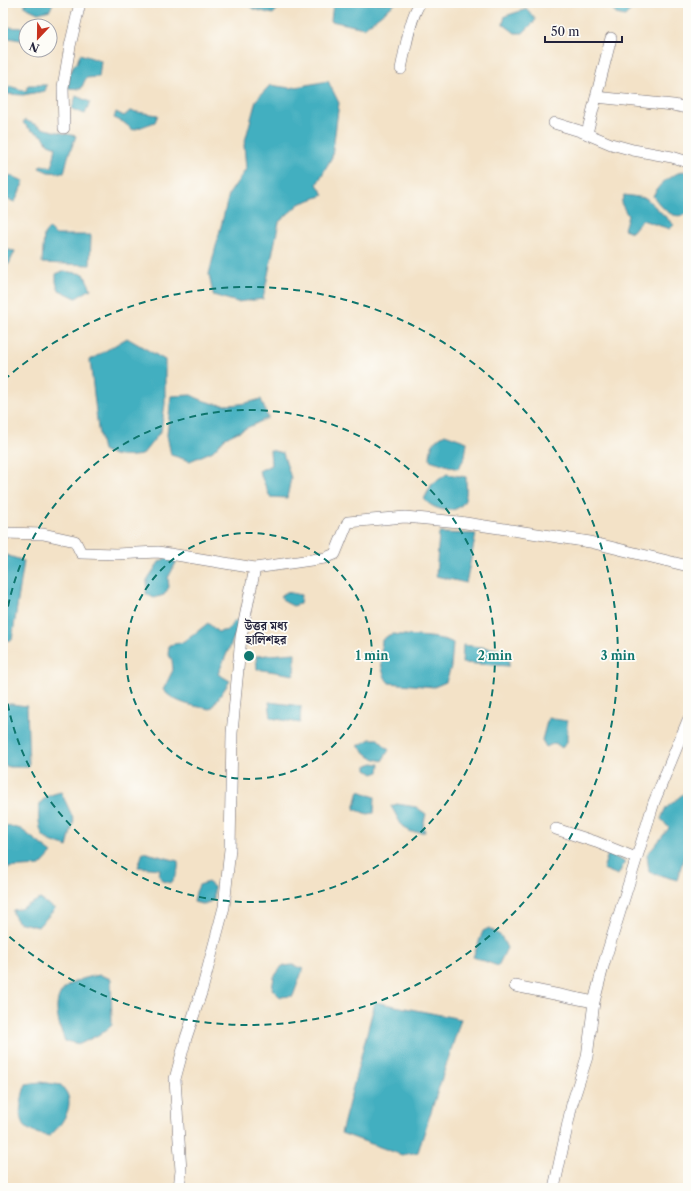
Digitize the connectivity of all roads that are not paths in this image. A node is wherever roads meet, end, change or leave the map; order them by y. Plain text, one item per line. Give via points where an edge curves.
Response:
1 (80, 3) edge
2 (420, 3) edge
3 (611, 38) dead end
4 (401, 69) dead end
5 (596, 97) junction
6 (688, 108) edge
7 (554, 123) dead end
8 (64, 128) dead end
9 (587, 133) junction
10 (688, 162) edge
11 (3, 533) edge
12 (688, 566) edge
13 (256, 568) junction
14 (688, 720) edge
15 (556, 829) dead end
16 (636, 858) junction
17 (515, 986) dead end
18 (594, 1002) junction
19 (179, 1188) edge
20 (554, 1188) edge

1 - 8 street via 63,87
2 - 4 street via 411,26
3 - 5 street
5 - 6 street
5 - 9 street
7 - 9 street
9 - 10 street via 623,148 665,155
11 - 13 street via 42,534 76,541 81,553 158,552
12 - 13 street via 590,542 459,522 405,517 348,522 335,554 325,558
13 - 19 street via 241,637 232,733 230,849 224,907 175,1079 181,1171
14 - 16 street via 654,802
15 - 16 street
16 - 18 street
17 - 18 street
18 - 20 street via 587,1057 572,1104

